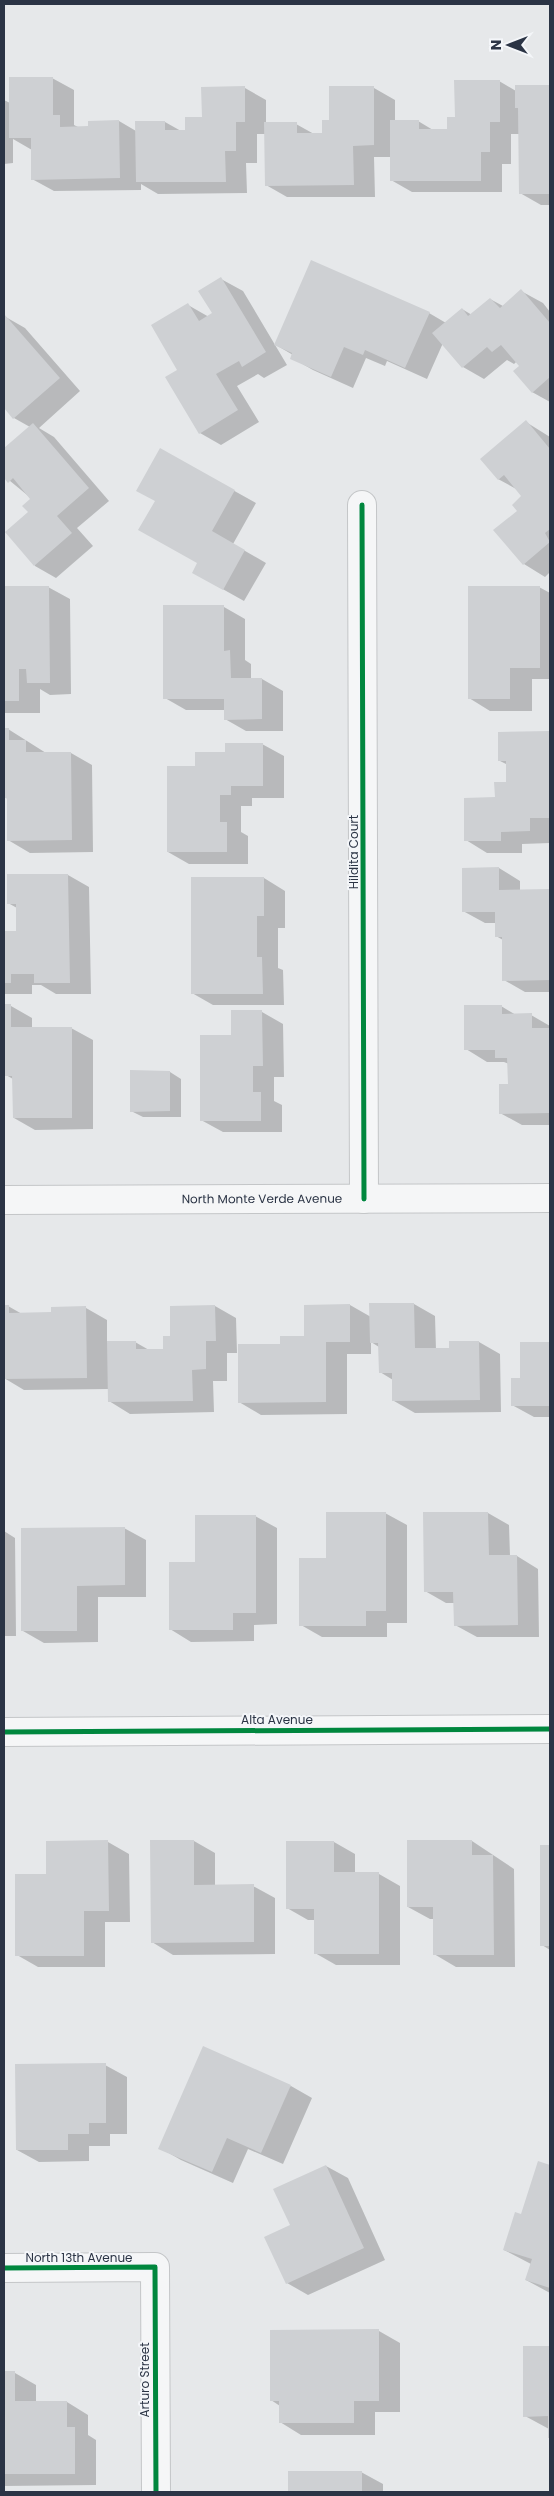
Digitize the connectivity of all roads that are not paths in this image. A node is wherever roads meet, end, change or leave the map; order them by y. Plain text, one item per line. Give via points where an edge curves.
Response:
1 (362, 505) dead end
2 (550, 1198) edge
3 (364, 1199) junction
4 (4, 1200) edge
5 (550, 1729) edge
6 (4, 1732) edge
7 (155, 2267) joint
8 (4, 2268) edge
9 (156, 2492) edge

1 - 3 street, Hildita Court
2 - 3 street, North Monte Verde Avenue
3 - 4 street, North Monte Verde Avenue
5 - 6 street, Alta Avenue
7 - 8 street, North 13th Avenue
7 - 9 street, Arturo Street

